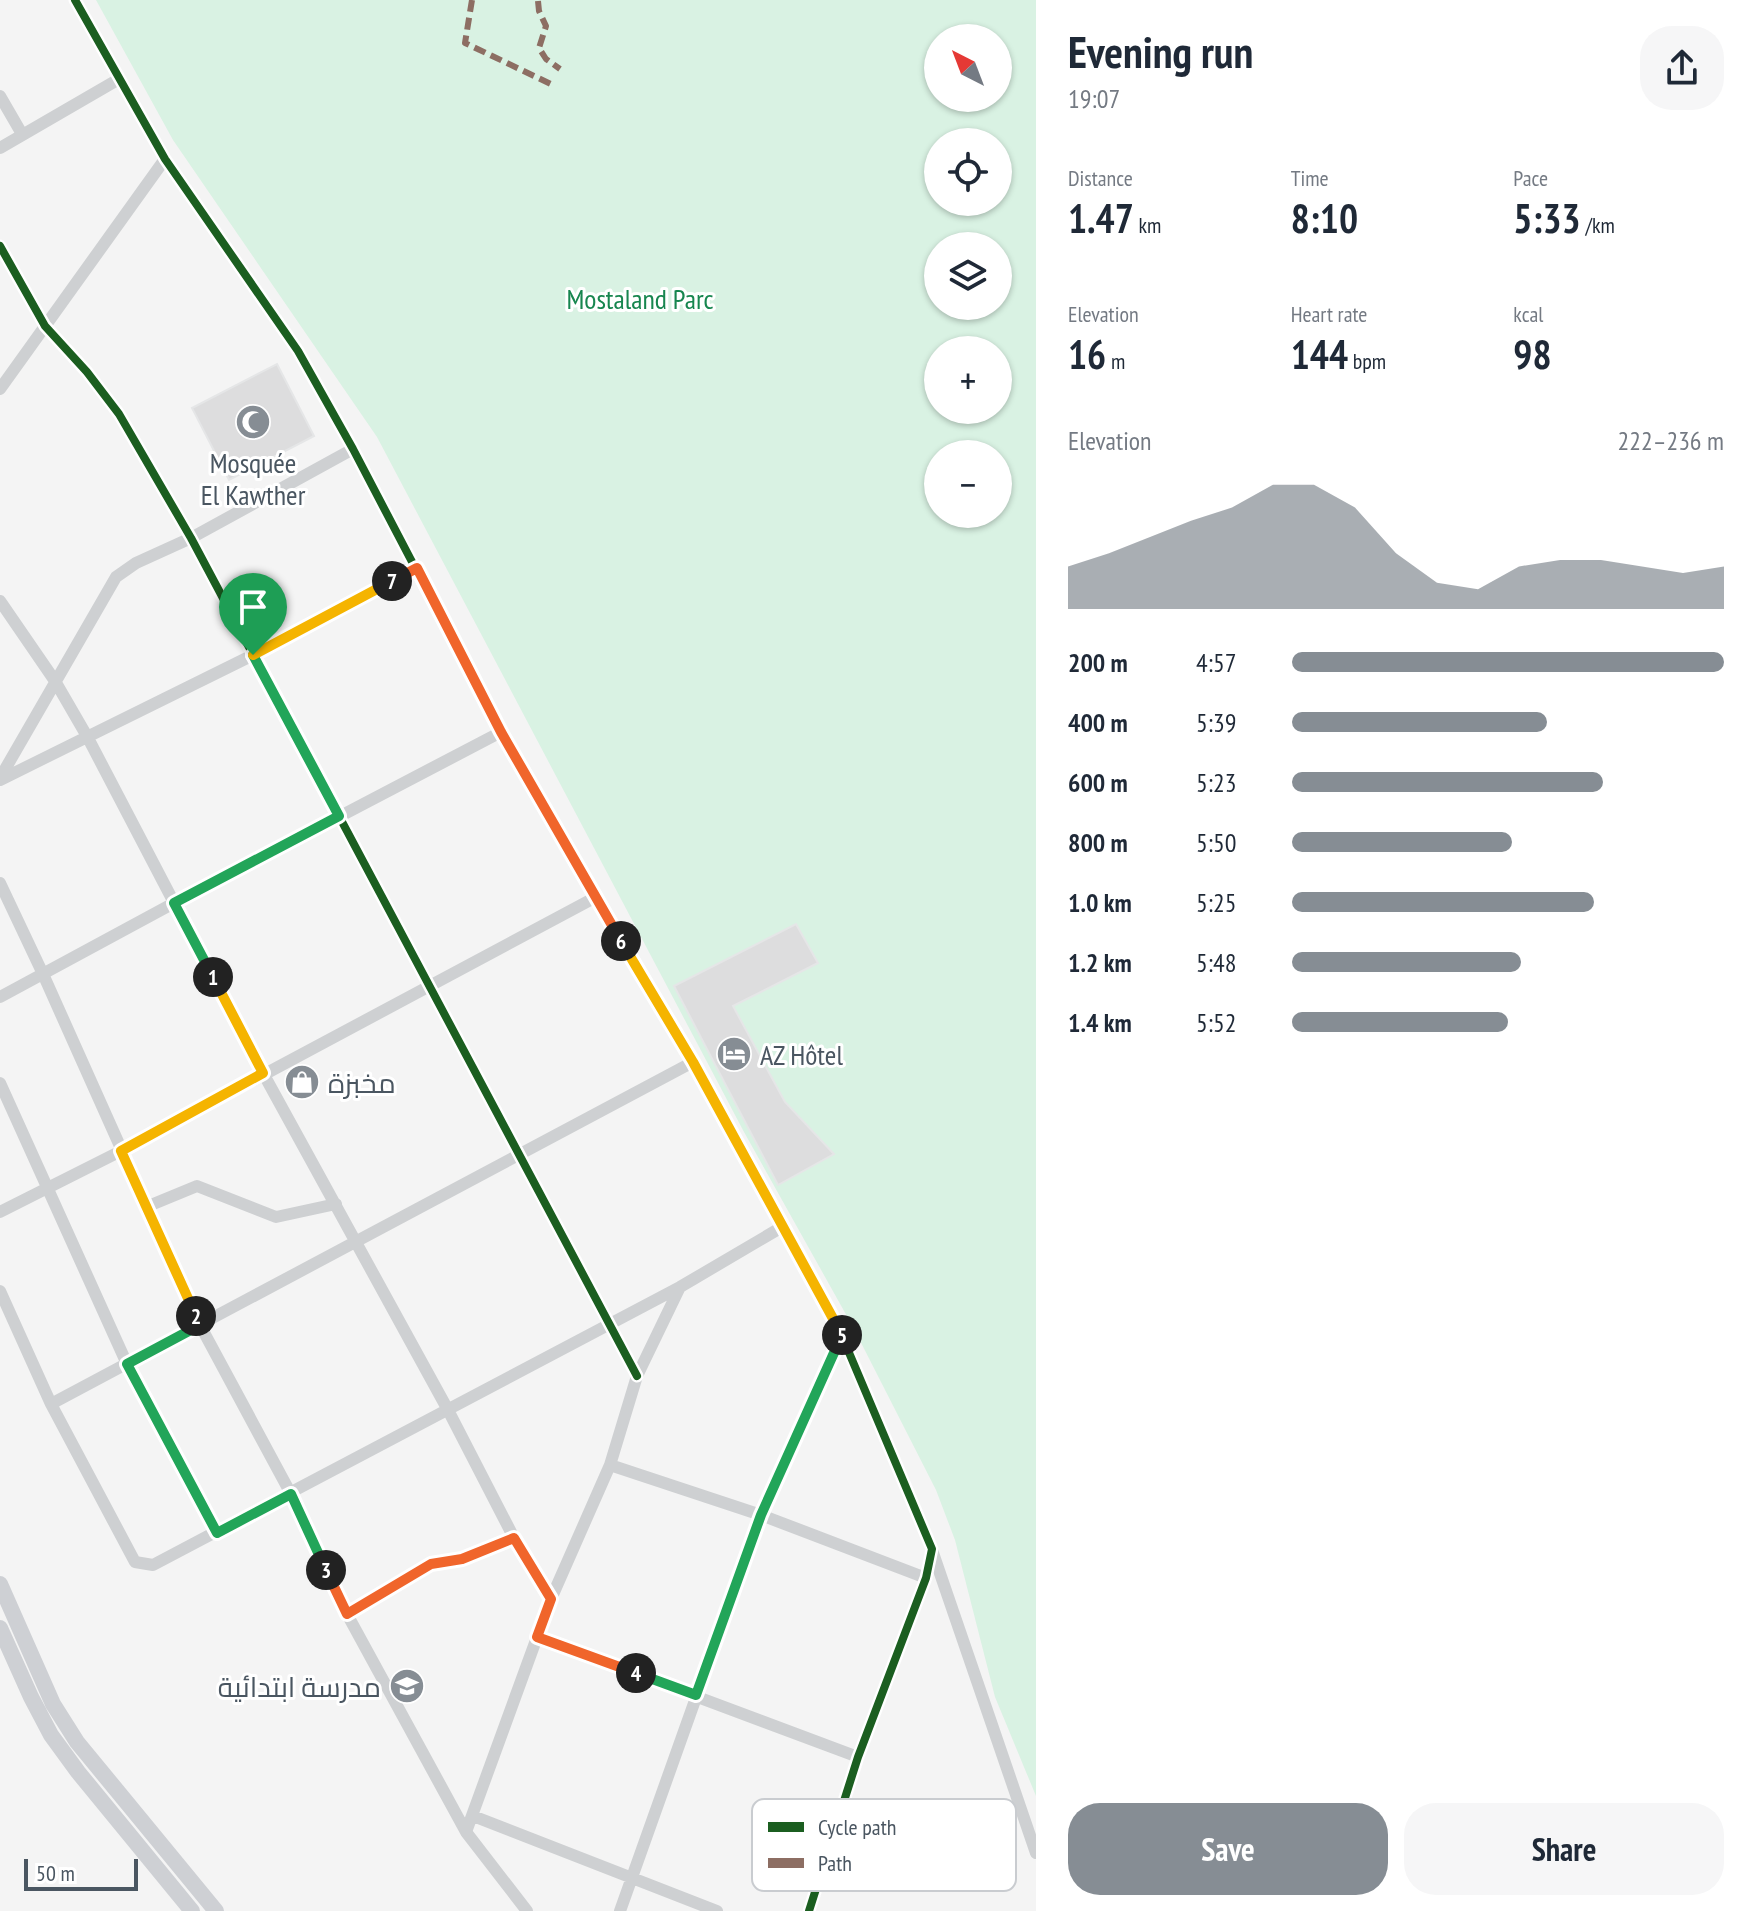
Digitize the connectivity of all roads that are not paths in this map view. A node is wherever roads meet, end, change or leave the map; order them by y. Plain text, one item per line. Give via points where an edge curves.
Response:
1 (75, 0) edge
2 (119, 79) junction
3 (0, 96) edge
4 (22, 134) junction
5 (0, 148) edge
6 (165, 159) junction
7 (0, 246) edge
8 (45, 326) junction
9 (0, 389) edge
10 (353, 449) junction
11 (191, 538) junction
12 (417, 568) junction
13 (0, 601) edge
14 (253, 655) junction
15 (55, 681) junction
16 (501, 732) junction
17 (88, 738) junction
18 (0, 779) edge
19 (339, 816) junction
20 (0, 883) edge
21 (596, 897) junction
22 (174, 903) junction
23 (43, 974) junction
24 (428, 985) junction
25 (0, 997) edge
26 (693, 1062) junction
27 (263, 1073) junction
28 (0, 1083) edge
29 (121, 1151) junction
30 (518, 1154) junction
31 (46, 1190) junction
32 (336, 1204) junction
33 (146, 1207) junction
34 (0, 1212) edge
35 (782, 1227) junction
36 (356, 1240) junction
37 (680, 1287) junction
38 (0, 1291) edge
39 (608, 1323) junction
40 (200, 1325) junction
41 (842, 1336) junction
42 (127, 1364) junction
43 (637, 1376) junction
44 (51, 1404) junction
45 (448, 1410) junction
46 (610, 1465) junction
47 (291, 1494) junction
48 (761, 1515) junction
49 (217, 1533) junction
50 (514, 1538) junction
51 (932, 1549) junction
52 (926, 1578) junction
53 (0, 1584) edge
54 (551, 1599) junction
55 (347, 1614) junction
56 (0, 1628) edge
57 (537, 1637) junction
58 (696, 1695) junction
59 (858, 1757) junction
60 (845, 1799) edge
61 (473, 1816) junction
62 (466, 1832) junction
63 (1036, 1853) edge
64 (631, 1879) junction
65 (815, 1891) edge
66 (192, 1911) edge
67 (216, 1911) edge
68 (527, 1911) edge
69 (620, 1911) edge
70 (717, 1911) edge
71 (809, 1911) edge

1 - 2 street
2 - 4 street
2 - 6 street
3 - 4 street
4 - 5 street
6 - 8 street
6 - 10 street via 298,351
7 - 8 street
8 - 9 street
8 - 11 street via 119,414
10 - 11 street
10 - 12 street
11 - 14 street
11 - 15 street via 116,577
12 - 14 street
12 - 16 street
13 - 15 street
14 - 17 street
14 - 19 street
15 - 17 street
15 - 18 street
16 - 19 street
16 - 21 street
17 - 18 street
17 - 22 street
19 - 22 street
19 - 24 street
20 - 23 street
21 - 24 street
21 - 26 street
22 - 23 street
22 - 27 street
23 - 25 street
23 - 29 street
24 - 27 street
24 - 30 street
26 - 30 street
26 - 35 street
27 - 29 street
27 - 32 street
28 - 31 street
29 - 31 street
29 - 33 street
30 - 36 street
30 - 39 street
31 - 34 street
31 - 42 street
32 - 33 street via 276,1217 197,1186
32 - 36 street
33 - 40 street
35 - 37 street
35 - 41 street
36 - 40 street
36 - 45 street
37 - 39 street
37 - 43 street
38 - 44 street
39 - 43 street
39 - 45 street
40 - 42 street
40 - 47 street
41 - 48 street
41 - 51 street
42 - 44 street
42 - 49 street
43 - 46 street
44 - 49 street via 135,1562 153,1565
45 - 47 street
45 - 50 street
46 - 48 street
46 - 54 street
47 - 49 street
47 - 55 street
48 - 52 street
48 - 58 street
50 - 54 street
50 - 55 street via 462,1559 431,1564
51 - 52 street
51 - 63 street
52 - 59 street
53 - 67 street via 53,1704 77,1742
54 - 57 street
55 - 62 street
56 - 66 street via 51,1735
57 - 58 street
57 - 61 street
58 - 59 street
58 - 64 street
59 - 60 street
61 - 62 street
61 - 64 street
62 - 68 street
64 - 69 street
64 - 70 street
65 - 71 street

